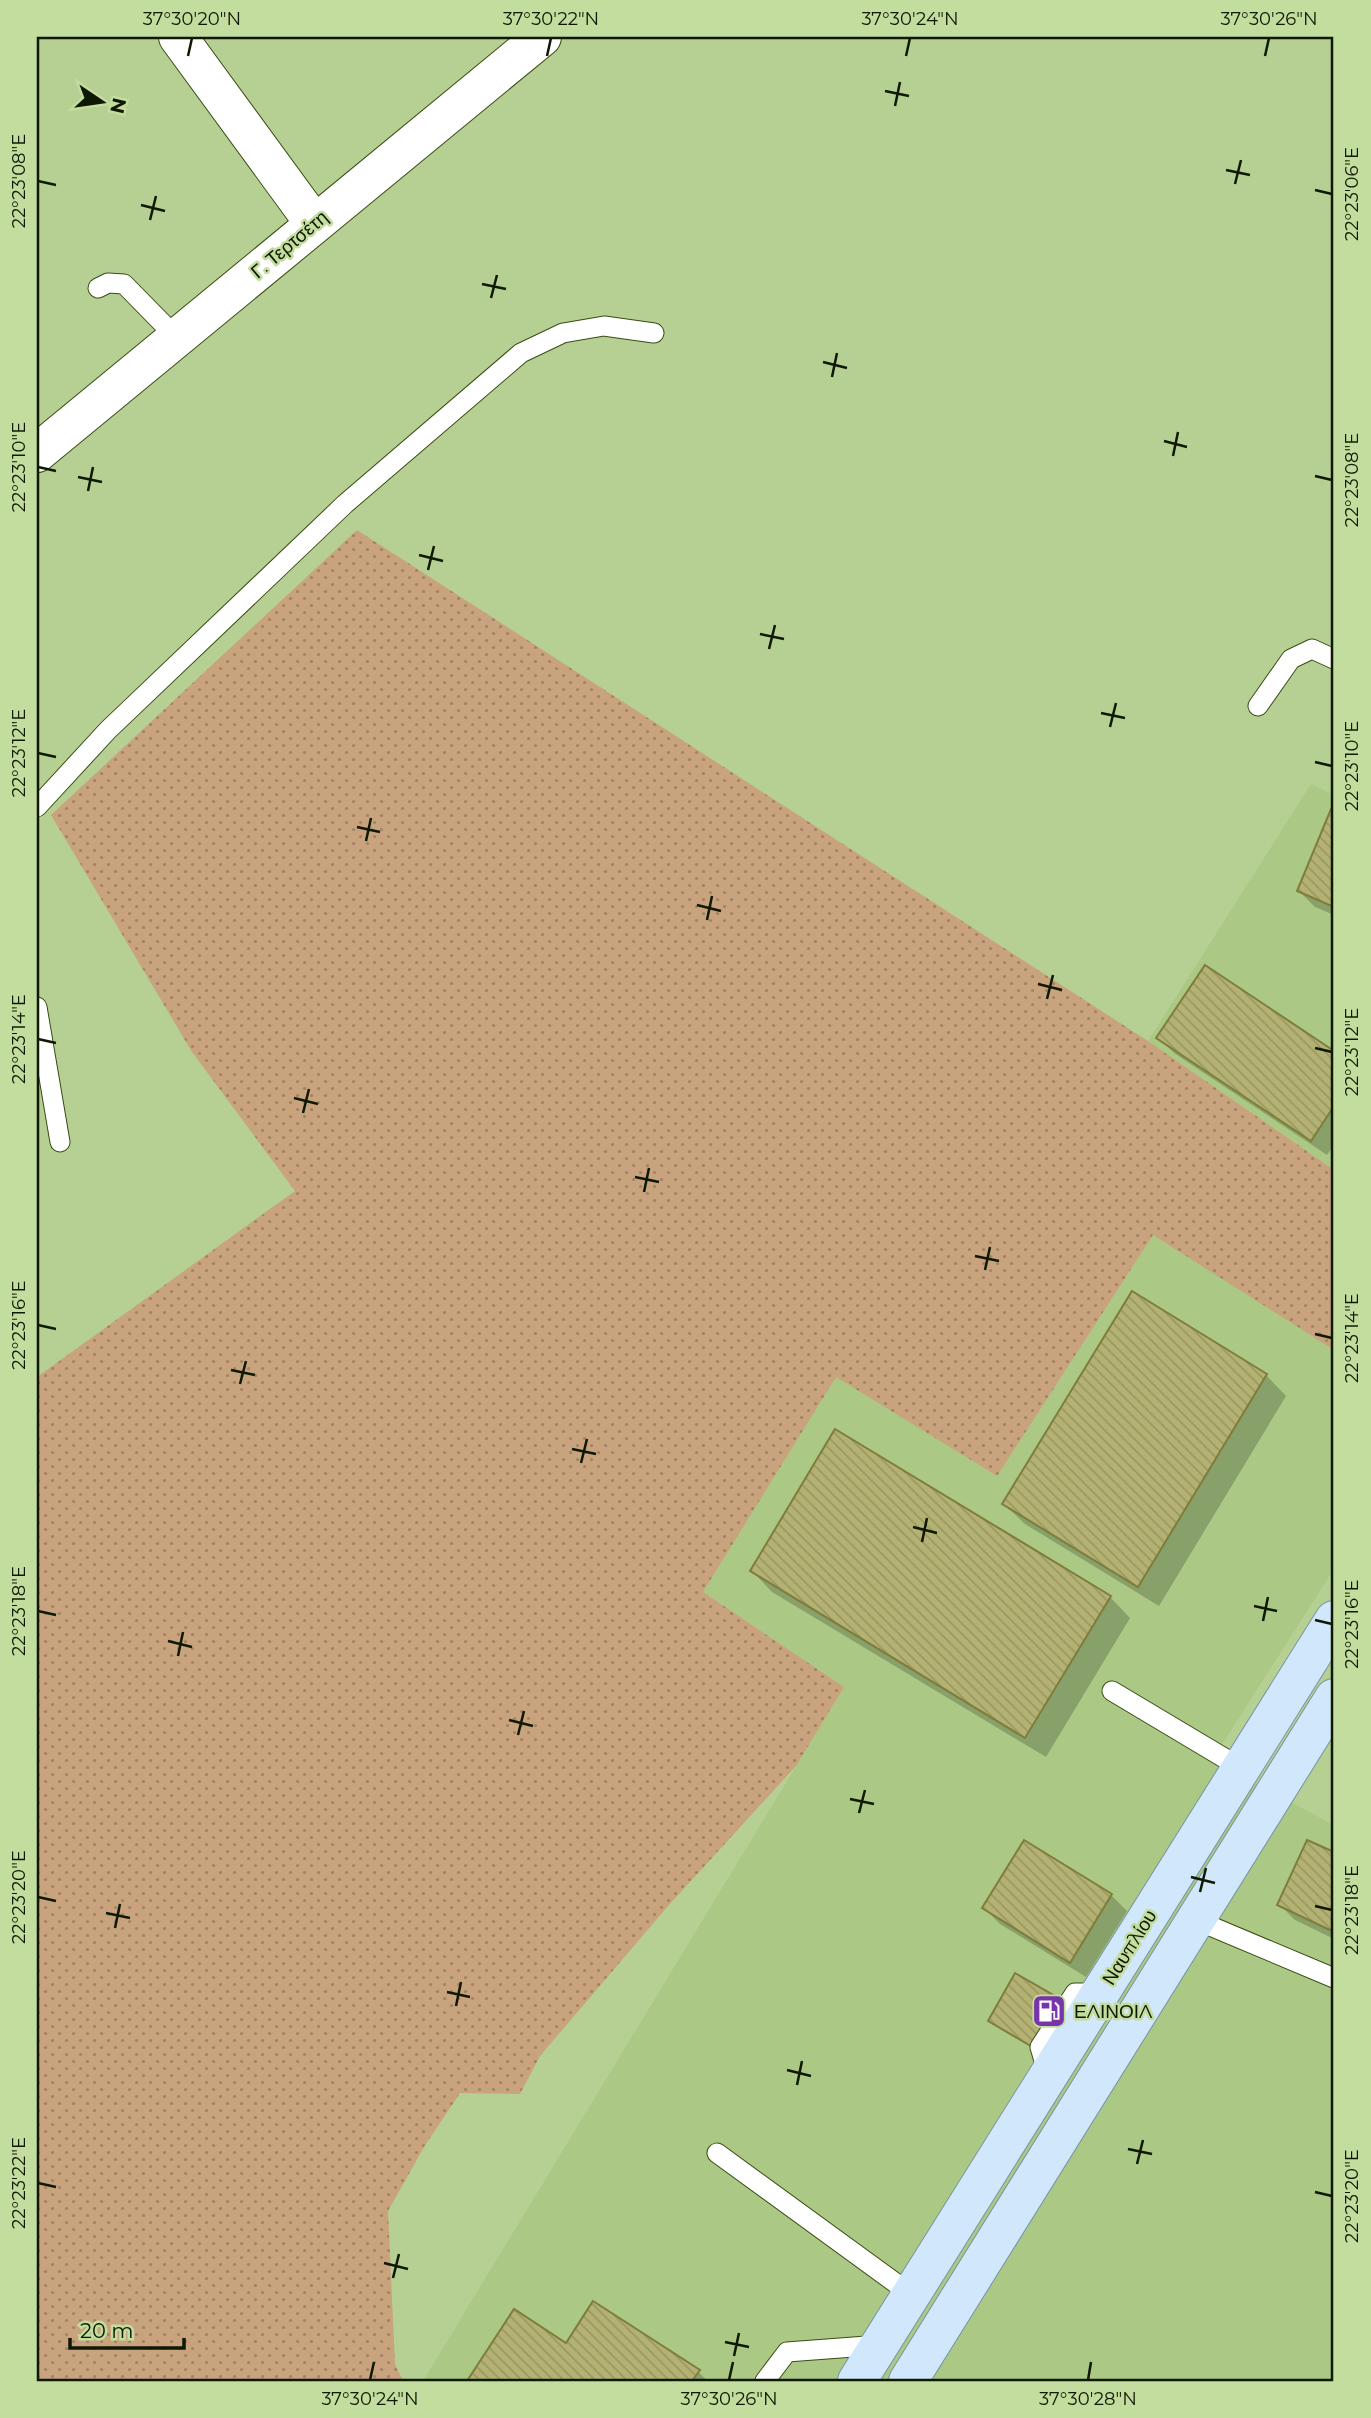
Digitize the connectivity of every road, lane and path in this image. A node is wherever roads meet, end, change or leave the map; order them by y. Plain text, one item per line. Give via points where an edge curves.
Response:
1 (178, 37) edge
2 (540, 37) edge
3 (314, 223) junction
4 (98, 288) dead end
5 (654, 333) dead end
6 (176, 337) junction
7 (37, 453) edge
8 (1334, 659) edge
9 (1258, 706) dead end
10 (37, 807) edge
11 (37, 1007) edge
12 (60, 1142) dead end
13 (1334, 1620) edge
14 (1112, 1690) dead end
15 (1334, 1698) edge
16 (1241, 1768) junction
17 (1196, 1920) junction
18 (1334, 1978) edge
19 (717, 2153) dead end
20 (912, 2295) junction
21 (880, 2345) junction
22 (765, 2381) edge
23 (857, 2381) edge
24 (908, 2381) edge

1 - 3 street
2 - 3 street, Γ. Τερτσέτη
3 - 6 street, Γ. Τερτσέτη
4 - 6 lane via 124,284
5 - 10 lane via 604,326 563,332 521,353 316,532 108,730
6 - 7 street, Γ. Τερτσέτη
8 - 9 lane via 1312,649 1290,659
11 - 12 lane
13 - 16 main road, Ναυπλίου
14 - 16 lane
15 - 17 main road
16 - 20 main road, Ναυπλίου
17 - 18 lane
17 - 24 main road
19 - 20 lane
20 - 21 main road, Ναυπλίου
21 - 22 lane via 787,2352
21 - 23 main road, Ναυπλίου

